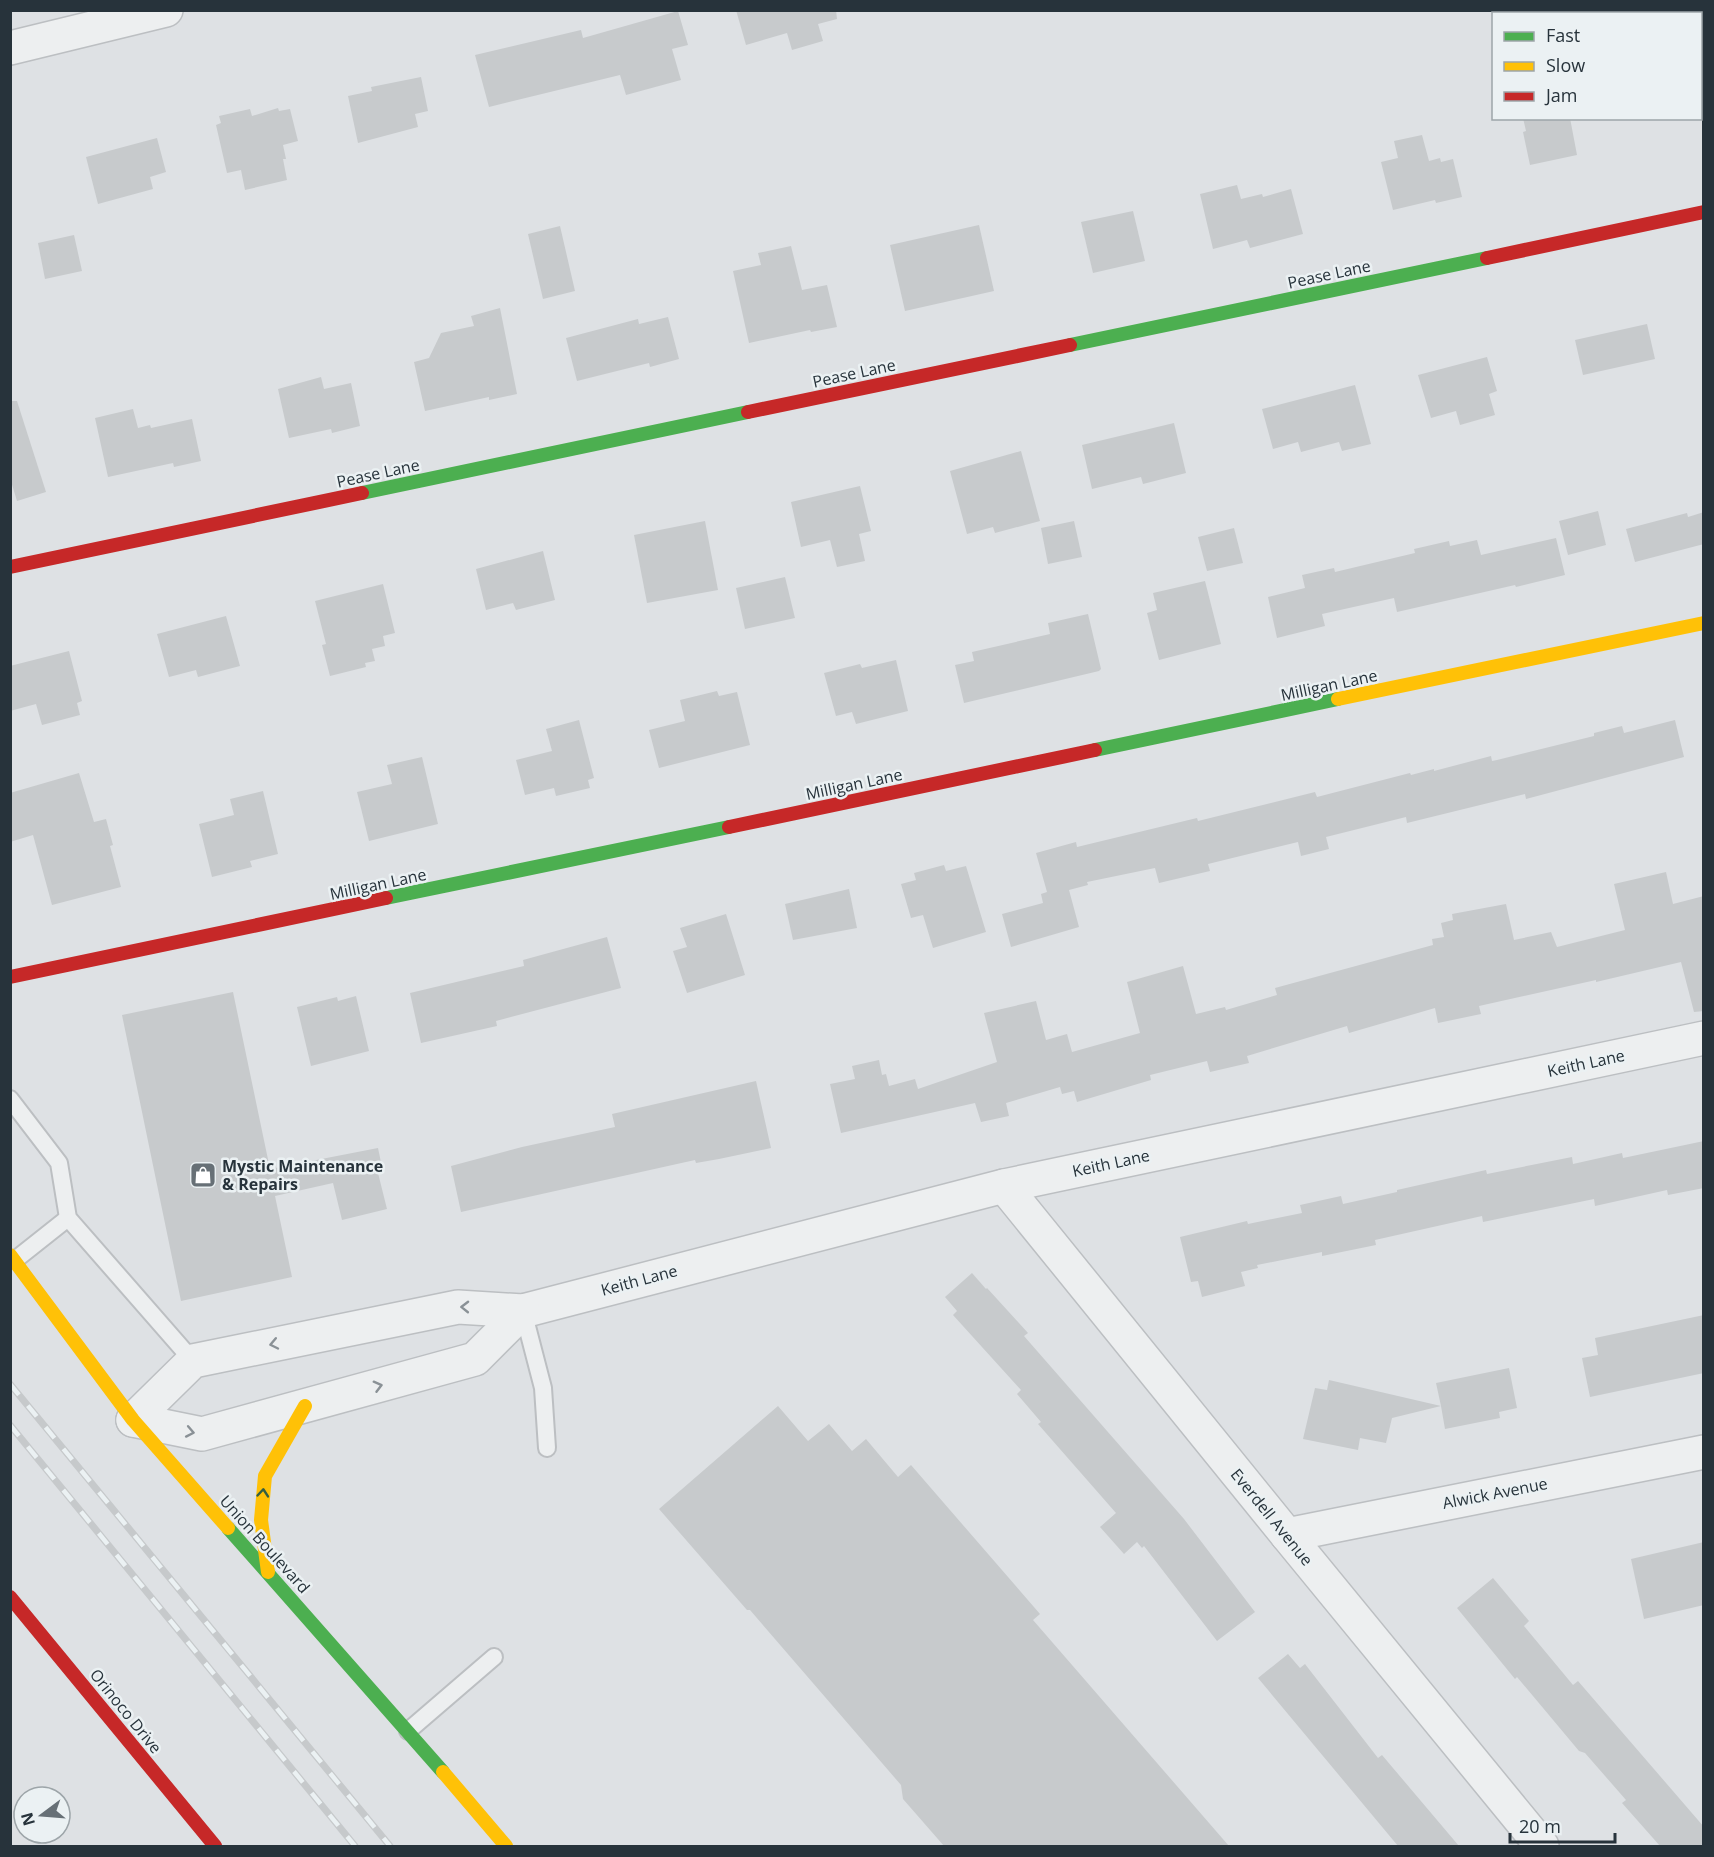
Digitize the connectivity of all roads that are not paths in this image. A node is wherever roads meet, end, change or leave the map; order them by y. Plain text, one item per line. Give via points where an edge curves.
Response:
1 (166, 10) edge
2 (10, 48) edge
3 (1704, 212) edge
4 (10, 567) edge
5 (1704, 623) edge
6 (10, 977) edge
7 (1704, 1038) edge
8 (10, 1099) edge
9 (1004, 1186) junction
10 (68, 1218) junction
11 (13, 1257) edge
12 (523, 1311) junction
13 (193, 1361) junction
14 (305, 1406) junction
15 (133, 1420) junction
16 (547, 1448) dead end
17 (1704, 1452) edge
18 (1287, 1535) junction
19 (268, 1572) junction
20 (10, 1597) edge
21 (494, 1657) dead end
22 (408, 1731) junction
23 (216, 1846) edge
24 (506, 1846) edge
25 (1542, 1846) edge

1 - 2 street
3 - 4 street, Pease Lane
5 - 6 street, Milligan Lane
7 - 9 street, Keith Lane
8 - 10 lane via 59,1162
9 - 12 street, Keith Lane
9 - 18 street, Everdell Avenue
10 - 11 lane
10 - 13 lane
11 - 15 street, Union Boulevard
12 -> 13 street, Keith Lane via 458,1306
14 -> 12 street via 475,1359
12 - 16 lane via 543,1388
13 - 15 street
15 -> 14 street via 202,1434
19 -> 14 street via 261,1520 265,1476
15 - 19 street, Union Boulevard
17 - 18 street, Alwick Avenue
18 - 25 street, Everdell Avenue
19 - 22 street, Union Boulevard
20 - 23 street, Orinoco Drive
21 - 22 lane
22 - 24 street, Union Boulevard

